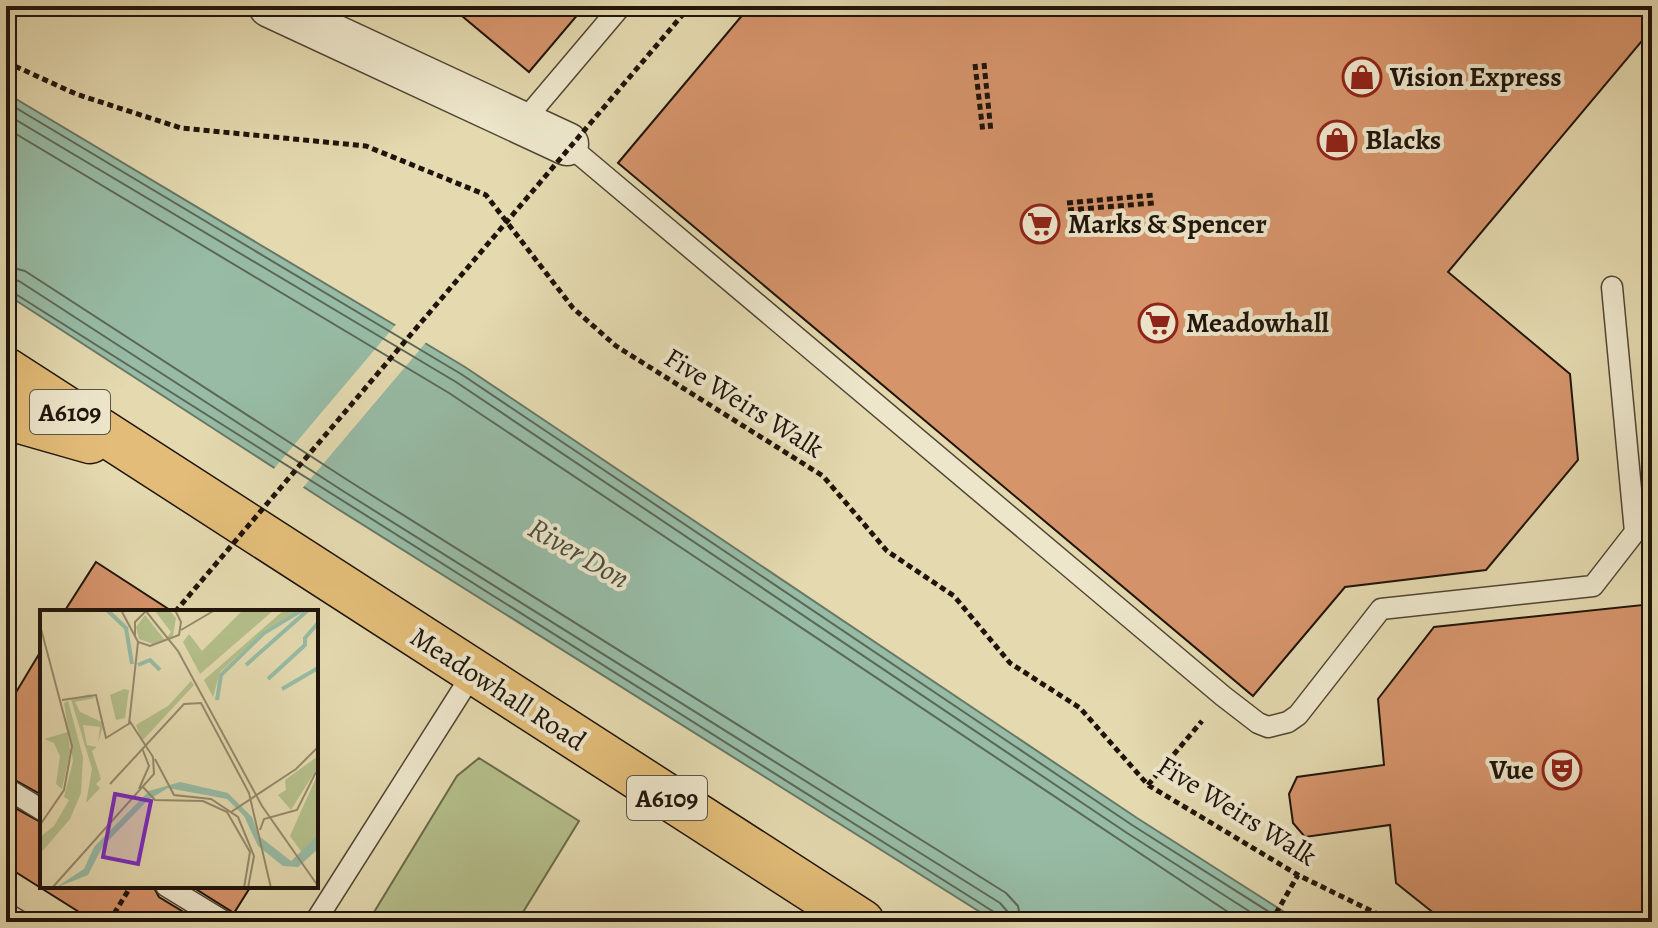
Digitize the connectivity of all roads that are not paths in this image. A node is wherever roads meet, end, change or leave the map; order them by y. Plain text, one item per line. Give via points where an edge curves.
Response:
1 (270, 6) edge
2 (621, 6) edge
3 (522, 123) junction
4 (567, 144) joint
5 (1612, 287) dead end
6 (6, 370) edge
7 (6, 417) edge
8 (134, 454) junction
9 (473, 673) junction
10 (6, 788) edge
11 (40, 809) edge
12 (169, 888) edge
13 (6, 913) edge
14 (21, 922) edge
15 (225, 922) edge
16 (315, 922) edge
17 (862, 922) edge

1 - 3 street
2 - 3 lane
3 - 4 street
4 - 5 lane via 1223,696 1258,723 1277,726 1298,715 1381,609 1593,586 1635,532
6 - 8 main road, Meadowhall Road / A6109
7 - 8 main road, Meadowhall Road / A6109
8 - 9 main road, Meadowhall Road / A6109
9 - 16 lane
9 - 17 main road, Meadowhall Road / A6109
10 - 11 lane
12 - 15 lane
13 - 14 lane

